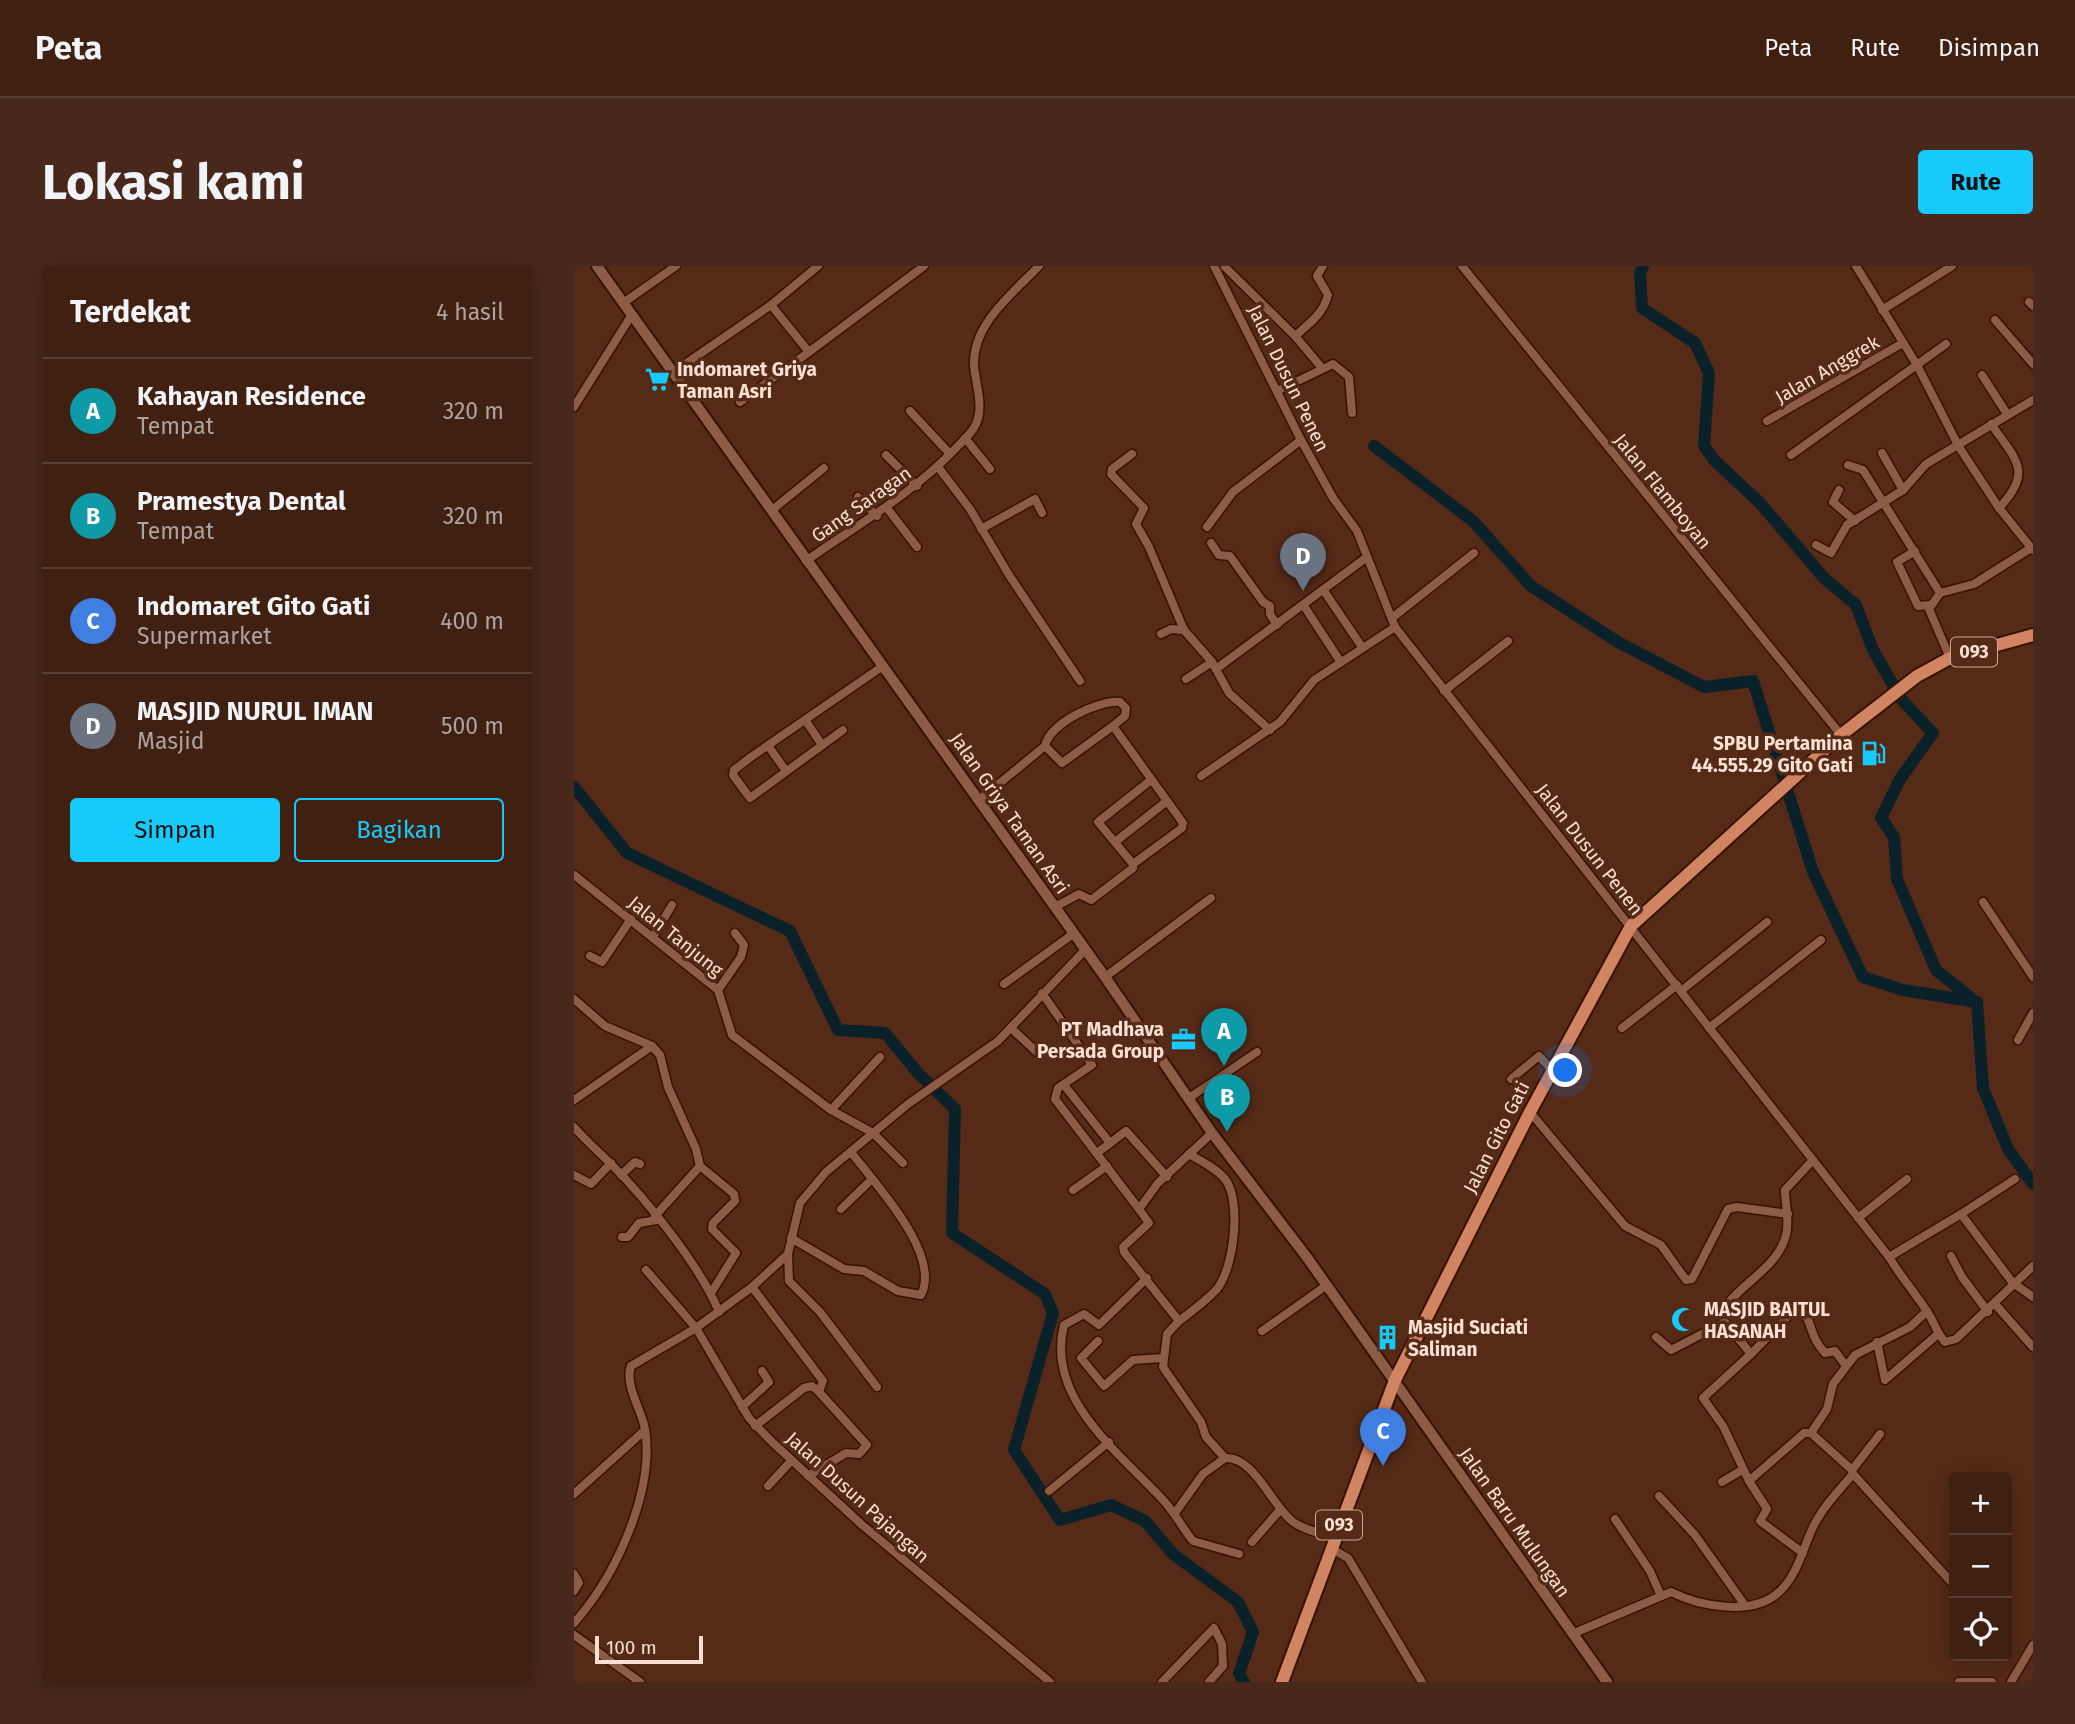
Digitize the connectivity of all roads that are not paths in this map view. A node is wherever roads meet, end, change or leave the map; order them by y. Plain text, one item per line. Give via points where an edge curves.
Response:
1 (597, 266) edge
2 (676, 266) edge
3 (818, 266) edge
4 (924, 266) edge
5 (1039, 266) edge
6 (1323, 266) edge
7 (1462, 266) edge
8 (1856, 266) edge
9 (1952, 266) edge
10 (1221, 268) edge
11 (627, 300) junction
12 (771, 305) junction
13 (1882, 310) junction
14 (631, 316) junction
15 (1995, 320) dead end
16 (1295, 336) junction
17 (1901, 344) junction
18 (1946, 344) dead end
19 (809, 352) junction
20 (2033, 364) edge
21 (1917, 365) junction
22 (1322, 368) junction
23 (672, 373) junction
24 (1982, 376) dead end
25 (1278, 391) junction
26 (2033, 400) edge
27 (740, 402) dead end
28 (574, 407) edge
29 (910, 411) dead end
30 (1352, 413) dead end
31 (2007, 414) junction
32 (1767, 421) dead end
33 (1990, 424) junction
34 (965, 438) junction
35 (1301, 440) junction
36 (1959, 447) junction
37 (1882, 453) dead end
38 (950, 454) junction
39 (1132, 454) dead end
40 (887, 455) dead end
41 (1791, 455) dead end
42 (1848, 465) dead end
43 (938, 467) junction
44 (824, 468) dead end
45 (990, 468) dead end
46 (917, 486) junction
47 (1839, 490) dead end
48 (1903, 490) junction
49 (858, 497) dead end
50 (1885, 503) junction
51 (887, 508) junction
52 (1999, 508) junction
53 (772, 510) junction
54 (1042, 513) dead end
55 (877, 516) junction
56 (1855, 521) junction
57 (1207, 527) dead end
58 (981, 529) junction
59 (1211, 544) dead end
60 (1816, 544) dead end
61 (917, 547) dead end
62 (2032, 549) edge
63 (1915, 551) junction
64 (1475, 553) dead end
65 (1367, 557) junction
66 (806, 561) junction
67 (1324, 591) junction
68 (1940, 593) junction
69 (1930, 605) junction
70 (1304, 606) junction
71 (1392, 618) junction
72 (1278, 625) junction
73 (1395, 628) junction
74 (1184, 630) junction
75 (1161, 634) dead end
76 (2033, 635) edge
77 (1508, 641) dead end
78 (1362, 647) junction
79 (1950, 658) junction
80 (1340, 661) junction
81 (883, 666) junction
82 (1214, 666) junction
83 (1186, 679) dead end
84 (1080, 681) dead end
85 (1444, 691) junction
86 (806, 721) junction
87 (1113, 726) junction
88 (843, 730) dead end
89 (1270, 730) junction
90 (1841, 735) junction
91 (822, 745) junction
92 (1045, 746) junction
93 (769, 747) junction
94 (786, 771) junction
95 (1201, 776) dead end
96 (1151, 780) junction
97 (979, 800) junction
98 (1167, 801) junction
99 (1115, 842) junction
100 (1133, 868) dead end
101 (574, 875) edge
102 (1211, 898) dead end
103 (1983, 902) dead end
104 (672, 905) dead end
105 (1055, 907) junction
106 (631, 919) junction
107 (1767, 922) dead end
108 (1631, 926) junction
109 (735, 933) dead end
110 (1073, 934) junction
111 (653, 937) junction
112 (1821, 940) dead end
113 (1085, 950) junction
114 (590, 956) dead end
115 (1105, 977) junction
116 (2033, 977) edge
117 (1004, 984) dead end
118 (1679, 988) junction
119 (718, 990) junction
120 (1042, 993) junction
121 (574, 999) edge
122 (2033, 1013) edge
123 (1012, 1027) junction
124 (1622, 1028) dead end
125 (1709, 1028) junction
126 (2018, 1040) dead end
127 (652, 1046) junction
128 (1257, 1052) dead end
129 (1040, 1055) dead end
130 (880, 1056) dead end
131 (1552, 1070) junction
132 (1511, 1079) dead end
133 (1064, 1085) junction
134 (1189, 1098) junction
135 (574, 1100) edge
136 (831, 1110) junction
137 (1530, 1112) junction
138 (574, 1126) edge
139 (873, 1133) junction
140 (1212, 1133) junction
141 (1110, 1143) junction
142 (851, 1152) junction
143 (1097, 1153) junction
144 (1189, 1154) junction
145 (1813, 1160) junction
146 (611, 1163) junction
147 (903, 1163) dead end
148 (640, 1164) dead end
149 (700, 1166) junction
150 (1107, 1166) junction
151 (574, 1175) edge
152 (621, 1175) junction
153 (1167, 1177) junction
154 (872, 1179) junction
155 (1907, 1179) dead end
156 (2015, 1179) dead end
157 (1073, 1190) dead end
158 (841, 1209) dead end
159 (1139, 1209) junction
160 (1788, 1213) junction
161 (1961, 1214) junction
162 (656, 1218) junction
163 (1858, 1218) junction
164 (622, 1237) dead end
165 (790, 1238) junction
166 (788, 1254) junction
167 (1951, 1256) dead end
168 (1889, 1257) junction
169 (2033, 1266) edge
170 (646, 1270) dead end
171 (1147, 1278) junction
172 (2013, 1283) junction
173 (1326, 1285) junction
174 (752, 1287) junction
175 (711, 1293) junction
176 (2033, 1297) edge
177 (1995, 1304) junction
178 (1927, 1311) junction
179 (719, 1312) junction
180 (1988, 1312) junction
181 (1179, 1321) junction
182 (1725, 1322) junction
183 (696, 1328) junction
184 (1262, 1331) dead end
185 (1938, 1334) junction
186 (1656, 1337) dead end
187 (1098, 1341) dead end
188 (1873, 1344) junction
189 (2033, 1347) edge
190 (1751, 1354) junction
191 (1163, 1358) junction
192 (1846, 1366) junction
193 (762, 1371) dead end
194 (1395, 1380) junction
195 (877, 1387) dead end
196 (819, 1392) junction
197 (742, 1407) junction
198 (755, 1426) junction
199 (645, 1430) junction
200 (1811, 1433) junction
201 (1880, 1434) dead end
202 (1109, 1442) junction
203 (1225, 1458) junction
204 (791, 1461) junction
205 (1742, 1469) junction
206 (1853, 1472) junction
207 (807, 1476) junction
208 (1749, 1481) junction
209 (1722, 1482) dead end
210 (768, 1486) dead end
211 (1049, 1491) dead end
212 (574, 1494) edge
213 (1659, 1496) dead end
214 (1280, 1510) junction
215 (1175, 1513) junction
216 (1615, 1520) dead end
217 (1252, 1542) dead end
218 (1332, 1543) junction
219 (1803, 1553) junction
220 (1239, 1554) dead end
221 (574, 1574) edge
222 (1949, 1579) edge
223 (574, 1591) edge
224 (1661, 1596) junction
225 (1744, 1604) junction
226 (574, 1623) edge
227 (1572, 1634) junction
228 (574, 1635) edge
229 (2033, 1645) edge
230 (1284, 1676) edge
231 (640, 1682) edge
232 (1050, 1682) edge
233 (1162, 1682) edge
234 (1209, 1682) edge
235 (1422, 1682) edge
236 (1607, 1682) edge
237 (1959, 1682) edge
238 (1992, 1682) edge
239 (2011, 1682) edge

1 - 11 street, Jalan Griya Taman Asri
2 - 11 street
3 - 12 street
4 - 19 street
5 - 34 street, Gang Saragan via 991,316 978,342 974,362 980,411
6 - 16 street via 1317,276 1328,295 1326,303
7 - 90 street, Jalan Flamboyan
8 - 13 street
9 - 13 street
10 - 16 street
10 - 25 street, Jalan Dusun Penen
11 - 14 street, Jalan Griya Taman Asri
12 - 19 street
12 - 23 street
13 - 17 street
14 - 23 street, Jalan Griya Taman Asri
14 - 28 street
15 - 20 street
16 - 22 street
17 - 21 street
17 - 32 street, Jalan Anggrek
18 - 21 street
19 - 27 street
21 - 36 street
21 - 41 street
22 - 25 street
22 - 30 street via 1333,364 1347,373
23 - 53 street, Jalan Griya Taman Asri
24 - 31 street
25 - 35 street, Jalan Dusun Penen
26 - 31 street
29 - 38 street
31 - 33 street
33 - 36 street
33 - 52 street via 2024,477 2016,493
34 - 38 street, Gang Saragan
34 - 45 street
35 - 57 street via 1233,492
35 - 65 street, Jalan Dusun Penen via 1357,531
36 - 48 street via 1926,464
36 - 52 street
37 - 48 street
38 - 43 street, Gang Saragan
39 - 74 street via 1111,474 1144,508 1136,524
40 - 46 street
42 - 50 street via 1863,470
43 - 46 street, Gang Saragan
43 - 58 street
44 - 53 street
46 - 51 street, Gang Saragan
47 - 56 street via 1833,502
48 - 50 street
49 - 55 street
50 - 56 street
50 - 63 street
51 - 55 street, Gang Saragan
51 - 61 street
52 - 62 street
53 - 66 street, Jalan Griya Taman Asri
54 - 58 street via 1035,499
55 - 66 street, Gang Saragan
56 - 60 street via 1847,525 1830,553
58 - 84 street
59 - 72 street via 1219,555 1230,556 1270,606
62 - 68 street via 1974,584
63 - 68 street
63 - 69 street via 1897,562 1918,606
64 - 71 street
65 - 67 street
65 - 71 street, Jalan Dusun Penen
66 - 81 street, Jalan Griya Taman Asri
67 - 70 street
67 - 78 street
68 - 69 street
69 - 79 street
70 - 72 street
70 - 80 street
71 - 73 street, Jalan Dusun Penen
72 - 82 street
73 - 78 street
73 - 85 street, Jalan Dusun Penen
74 - 75 street
74 - 82 street
76 - 79 main road, Jalan Gito Gati / 093
77 - 85 street
78 - 80 street
79 - 90 main road, Jalan Gito Gati / 093 via 1917,676
80 - 89 street via 1307,687
81 - 86 street
81 - 97 street, Jalan Griya Taman Asri
82 - 83 street
82 - 89 street via 1229,693
85 - 108 street, Jalan Dusun Penen
86 - 91 street
86 - 93 street
87 - 92 street via 1062,764
87 - 92 street via 1125,716 1126,708 1120,702 1097,704 1076,714
87 - 96 street
88 - 91 street
89 - 95 street
90 - 108 main road, Jalan Gito Gati / 093
91 - 94 street
92 - 97 street
93 - 94 street
93 - 94 street via 734,770 744,793 750,798
96 - 98 street
96 - 99 street via 1100,818 1100,825
97 - 105 street, Jalan Griya Taman Asri
98 - 99 street
98 - 99 street via 1182,820 1182,828 1133,864
100 - 105 street via 1091,900 1079,894
101 - 106 street, Jalan Tanjung
102 - 115 street
103 - 116 street
104 - 111 street
105 - 110 street, Jalan Griya Taman Asri
106 - 111 street, Jalan Tanjung
106 - 114 street via 602,962
107 - 118 street
108 - 118 street, Jalan Dusun Penen
108 - 131 main road, Jalan Gito Gati / 093
109 - 119 street via 744,945 741,957
110 - 113 street, Jalan Griya Taman Asri
110 - 117 street
111 - 119 street, Jalan Tanjung
112 - 125 street
113 - 115 street, Jalan Griya Taman Asri
113 - 120 street
115 - 134 street, Jalan Griya Taman Asri
118 - 124 street
118 - 125 street, Jalan Dusun Penen
119 - 136 street, Jalan Tanjung via 732,1035
120 - 123 street
120 - 133 street via 1092,1065
121 - 127 street via 613,1031
122 - 126 street
123 - 129 street
123 - 139 street via 980,1056
125 - 145 street, Jalan Dusun Penen
127 - 135 street
127 - 149 street via 665,1063 668,1087
128 - 134 street
130 - 136 street
131 - 132 street via 1539,1056
131 - 137 main road, Jalan Gito Gati / 093
133 - 141 street
133 - 143 street via 1054,1094 1055,1099
134 - 140 street, Jalan Griya Taman Asri
136 - 139 street, Jalan Tanjung
137 - 160 street via 1625,1226 1661,1245 1686,1280 1692,1279 1728,1209
137 - 194 main road, Jalan Gito Gati / 093
138 - 146 street
139 - 142 street
139 - 147 street, Jalan Tanjung
140 - 144 street
140 - 173 street, Jalan Griya Taman Asri
141 - 143 street
141 - 153 street via 1128,1132
142 - 154 street
142 - 165 street via 806,1193
143 - 150 street
144 - 153 street
144 - 181 street via 1226,1180 1232,1200 1233,1244 1217,1289
145 - 160 street via 1787,1186
145 - 163 street, Jalan Dusun Penen
146 - 151 street via 591,1184
146 - 152 street
148 - 152 street
149 - 162 street
149 - 175 street via 731,1189 735,1201 713,1223 712,1229 736,1253
150 - 157 street
150 - 159 street
152 - 162 street
153 - 159 street
154 - 158 street
154 - 165 street via 923,1256 927,1273 921,1295 898,1291 864,1271 844,1269
155 - 163 street
156 - 161 street
159 - 171 street via 1149,1223 1123,1247
160 - 182 street via 1787,1230 1760,1274 1723,1309
161 - 168 street
161 - 172 street
162 - 164 street via 639,1223 628,1237
162 - 175 street
163 - 168 street, Jalan Dusun Penen
165 - 166 street
166 - 174 street
166 - 195 street via 789,1281 820,1312
167 - 180 street
168 - 178 street, Jalan Dusun Penen
169 - 172 street
170 - 183 street, Jalan Dusun Pajangan
171 - 181 street
171 - 202 street via 1099,1325 1084,1314 1063,1328 1062,1359 1068,1386 1076,1403
172 - 176 street
172 - 177 street
173 - 184 street
173 - 194 street, Jalan Griya Taman Asri
174 - 179 street
174 - 196 street via 820,1374 823,1386
175 - 179 street
177 - 180 street
177 - 189 street
178 - 185 street, Jalan Dusun Penen
178 - 188 street via 1910,1326
179 - 183 street
180 - 185 street via 1951,1343
181 - 191 street via 1167,1334
182 - 186 street via 1671,1350
182 - 190 street
183 - 197 street, Jalan Dusun Pajangan
183 - 199 street via 631,1366 630,1378
185 - 188 street via 1885,1380
187 - 191 street via 1081,1357 1104,1386 1133,1360
188 - 192 street
190 - 192 street via 1798,1306 1810,1318 1812,1338 1825,1353 1835,1351
190 - 205 street via 1703,1398 1723,1426
191 - 203 street via 1166,1374
192 - 200 street
193 - 197 street via 769,1382
194 - 218 main road, Jalan Gito Gati / 093
194 - 227 street, Jalan Baru Mulungan
196 - 198 street via 812,1385 804,1388
196 - 207 street via 867,1445 859,1454 846,1453
197 - 198 street, Jalan Dusun Pajangan
198 - 204 street, Jalan Dusun Pajangan
199 - 212 street
199 - 226 street via 642,1484 626,1537 610,1573
200 - 206 street
200 - 208 street via 1804,1433
201 - 206 street
202 - 211 street
202 - 215 street
203 - 214 street via 1248,1469
203 - 215 street via 1203,1474
204 - 207 street, Jalan Dusun Pajangan
204 - 210 street
205 - 208 street
205 - 209 street
206 - 219 street via 1822,1510
206 - 222 street
207 - 232 street, Jalan Dusun Pajangan
208 - 219 street via 1767,1509 1760,1521
213 - 225 street via 1695,1535
214 - 217 street
214 - 218 street
215 - 220 street via 1193,1541
216 - 224 street via 1650,1571
218 - 230 main road, Jalan Gito Gati / 093
218 - 235 street via 1348,1558
219 - 225 street via 1779,1593
221 - 223 street via 579,1583
224 - 225 street via 1671,1592 1724,1608
224 - 227 street
227 - 236 street, Jalan Baru Mulungan
228 - 231 street
229 - 239 street
233 - 234 street via 1214,1628 1222,1644 1223,1667
237 - 238 street

